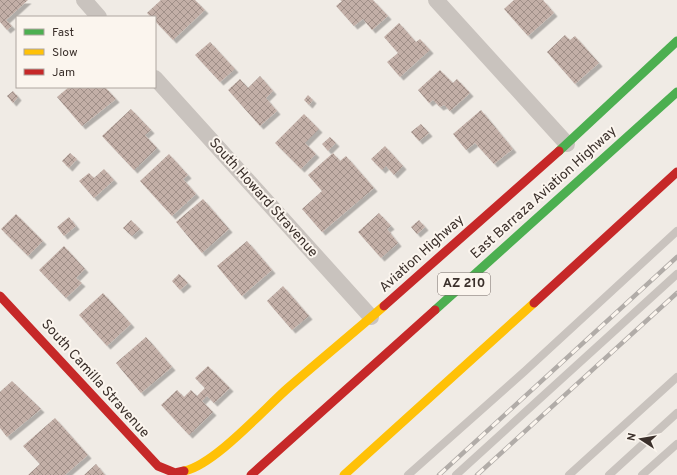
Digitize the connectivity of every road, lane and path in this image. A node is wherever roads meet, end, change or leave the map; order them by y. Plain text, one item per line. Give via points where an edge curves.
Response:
1 (84, 0) edge
2 (436, 0) edge
3 (98, 16) edge
4 (677, 41) edge
5 (156, 79) edge
6 (677, 92) edge
7 (567, 144) junction
8 (677, 172) edge
9 (677, 231) edge
10 (677, 274) edge
11 (0, 296) edge
12 (371, 317) junction
13 (677, 377) edge
14 (677, 413) edge
15 (677, 444) edge
16 (175, 473) joint
17 (251, 475) edge
18 (344, 475) edge
19 (408, 475) edge
20 (456, 475) edge
21 (569, 475) edge
22 (609, 475) edge
23 (642, 475) edge

1 - 3 street
2 - 7 street
4 - 7 main road, Aviation Highway
5 - 12 street, South Howard Stravenue
6 - 17 main road, East Barraza Aviation Highway / AZ 210
7 - 12 main road, Aviation Highway
8 - 18 main road
9 - 19 lane
10 - 20 lane
11 - 16 main road, South Camilla Stravenue via 143,451 158,466
12 - 16 main road, Aviation Highway via 288,388 215,456 194,469
13 - 21 lane
14 - 22 lane
15 - 23 lane

